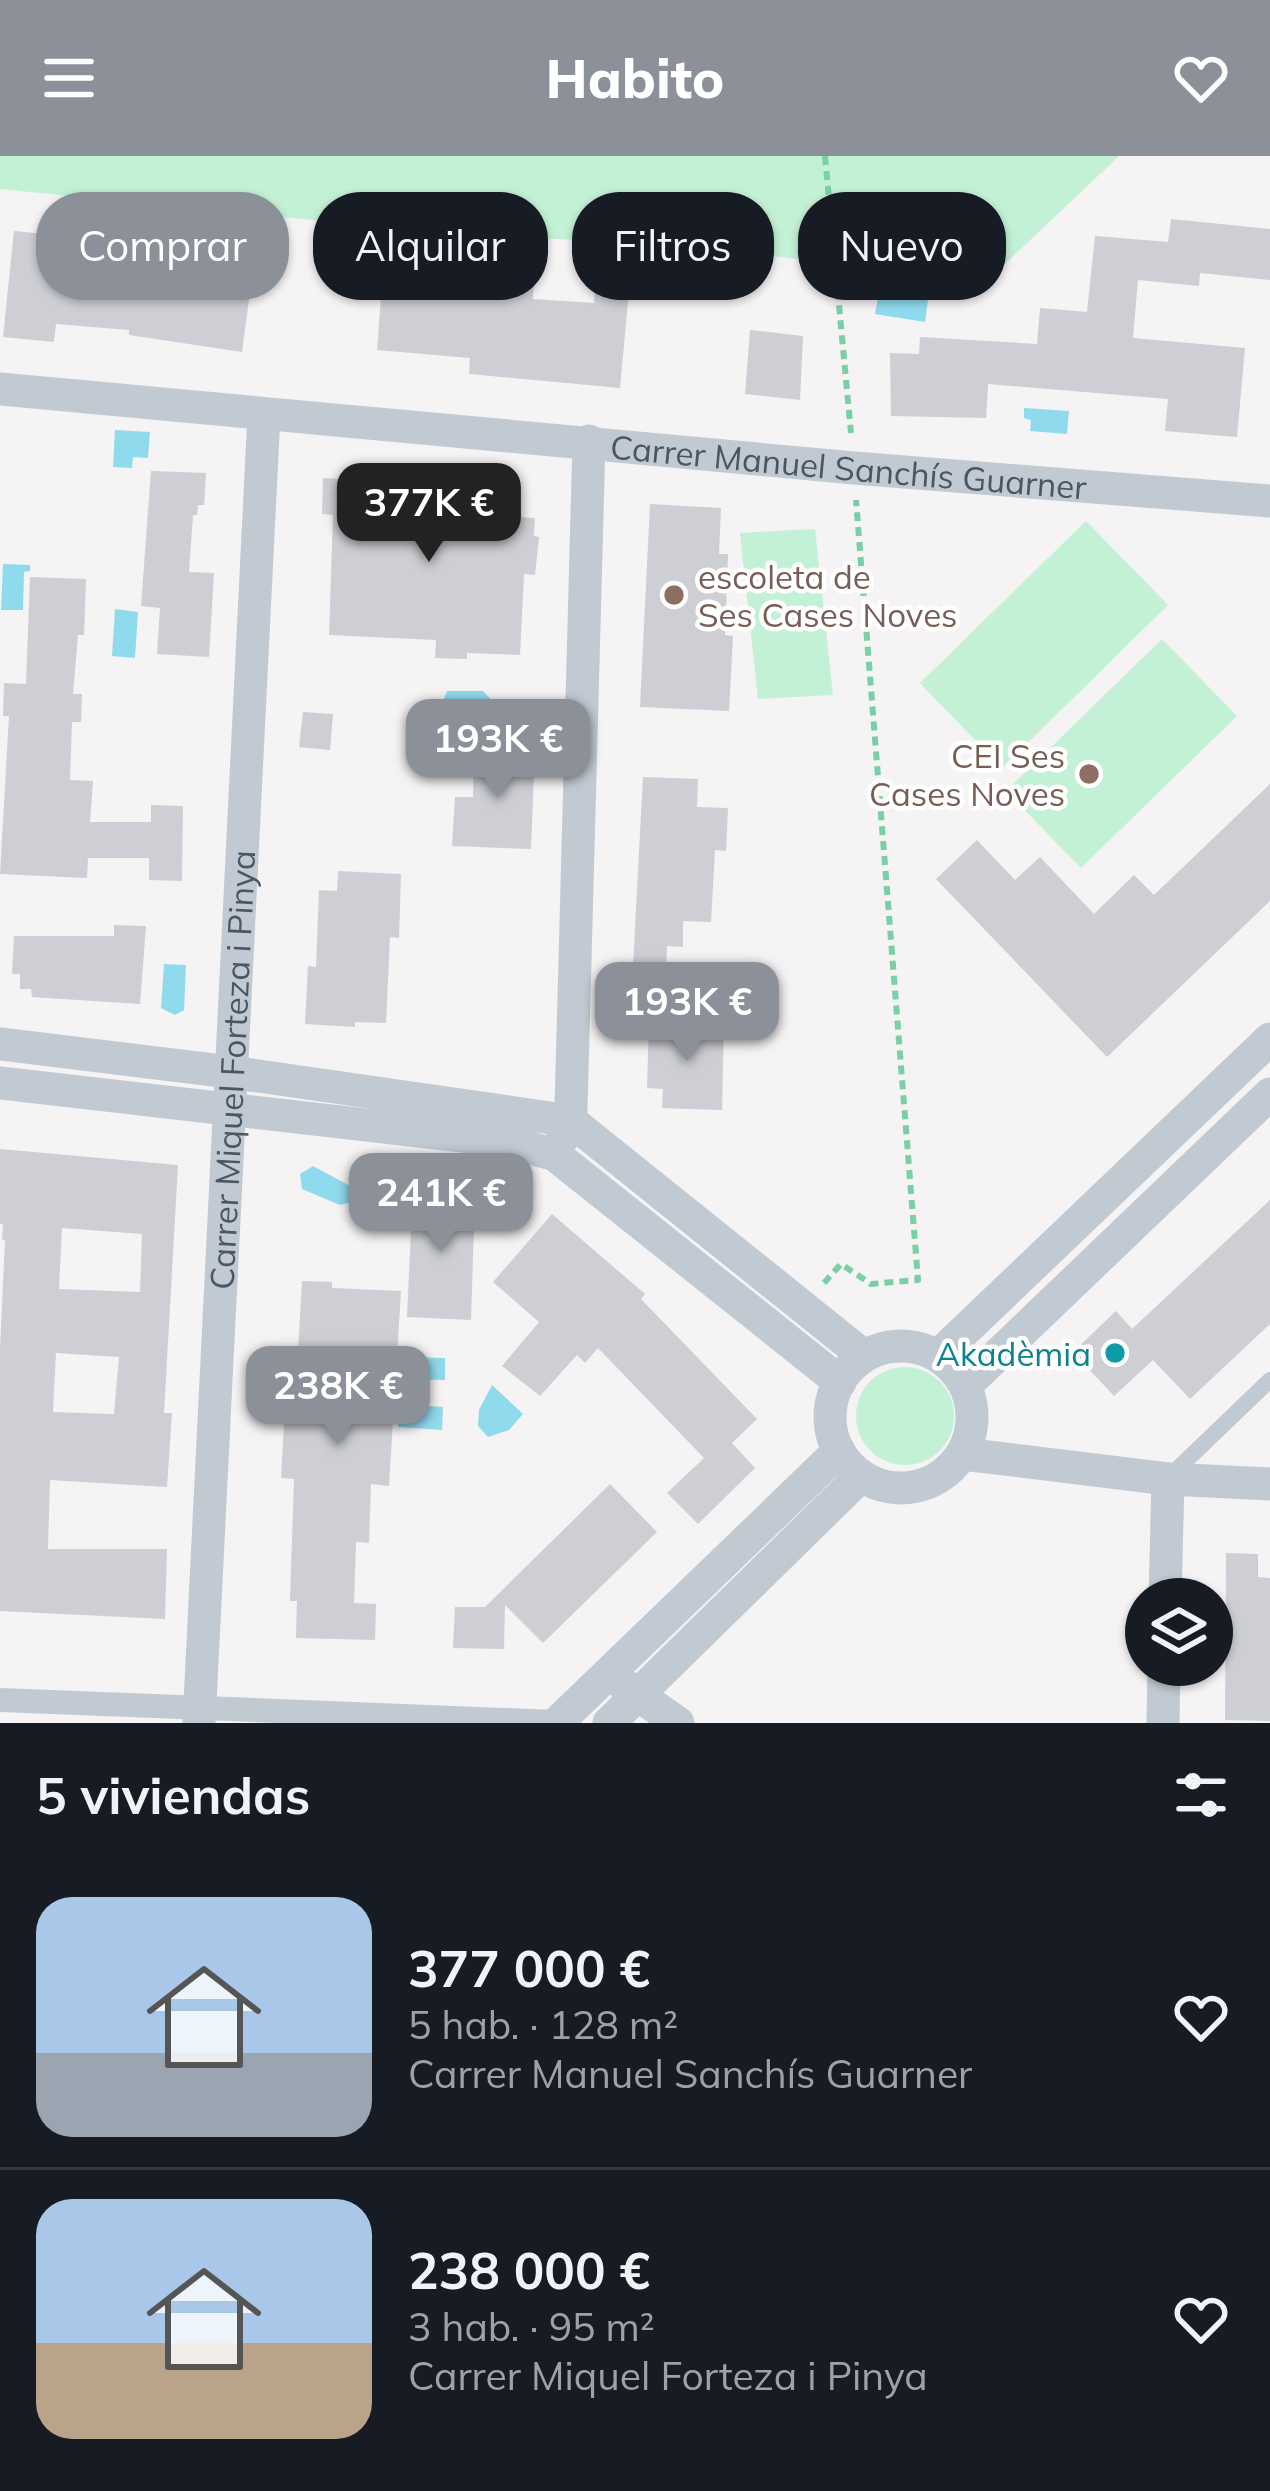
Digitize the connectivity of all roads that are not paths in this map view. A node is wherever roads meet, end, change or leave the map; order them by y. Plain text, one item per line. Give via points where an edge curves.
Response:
1 (0, 389) edge
2 (264, 414) junction
3 (589, 442) junction
4 (1270, 501) edge
5 (1270, 1039) edge
6 (0, 1044) edge
7 (230, 1072) junction
8 (0, 1083) edge
9 (1270, 1094) edge
10 (228, 1112) junction
11 (571, 1121) junction
12 (555, 1154) junction
13 (939, 1355) junction
14 (864, 1356) junction
15 (1270, 1380) edge
16 (840, 1382) junction
17 (966, 1385) junction
18 (962, 1454) junction
19 (850, 1463) junction
20 (1168, 1479) junction
21 (1270, 1484) edge
22 (1166, 1578) edge
23 (608, 1673) junction
24 (1164, 1686) edge
25 (637, 1696) junction
26 (0, 1700) edge
27 (199, 1716) edge
28 (557, 1722) edge
29 (609, 1723) edge
30 (678, 1723) edge
31 (1163, 1723) edge

1 - 2 street, Carrer Manuel Sanchís Guarner
2 - 3 street, Carrer Manuel Sanchís Guarner
2 - 7 street, Carrer Miquel Forteza i Pinya
3 - 4 street, Carrer Manuel Sanchís Guarner
3 - 11 street
5 - 13 street
6 - 7 street
7 - 10 street, Carrer Miquel Forteza i Pinya
7 - 11 street
8 - 10 street
9 - 17 street
10 - 12 street via 506,1141
10 - 27 street, Carrer Miquel Forteza i Pinya
11 - 12 street
11 - 14 street
12 - 16 street
13 - 14 street via 905,1346
13 - 17 street
14 - 16 street
15 - 20 lane
16 - 19 street via 831,1432
17 - 18 street via 971,1432
18 - 19 street via 949,1471 910,1488 876,1484
18 - 20 street
19 - 23 street
19 - 25 street
20 - 21 street
20 - 22 street
23 - 25 street
23 - 28 street
24 - 31 street
25 - 29 street
25 - 30 street
26 - 27 street
27 - 28 street

